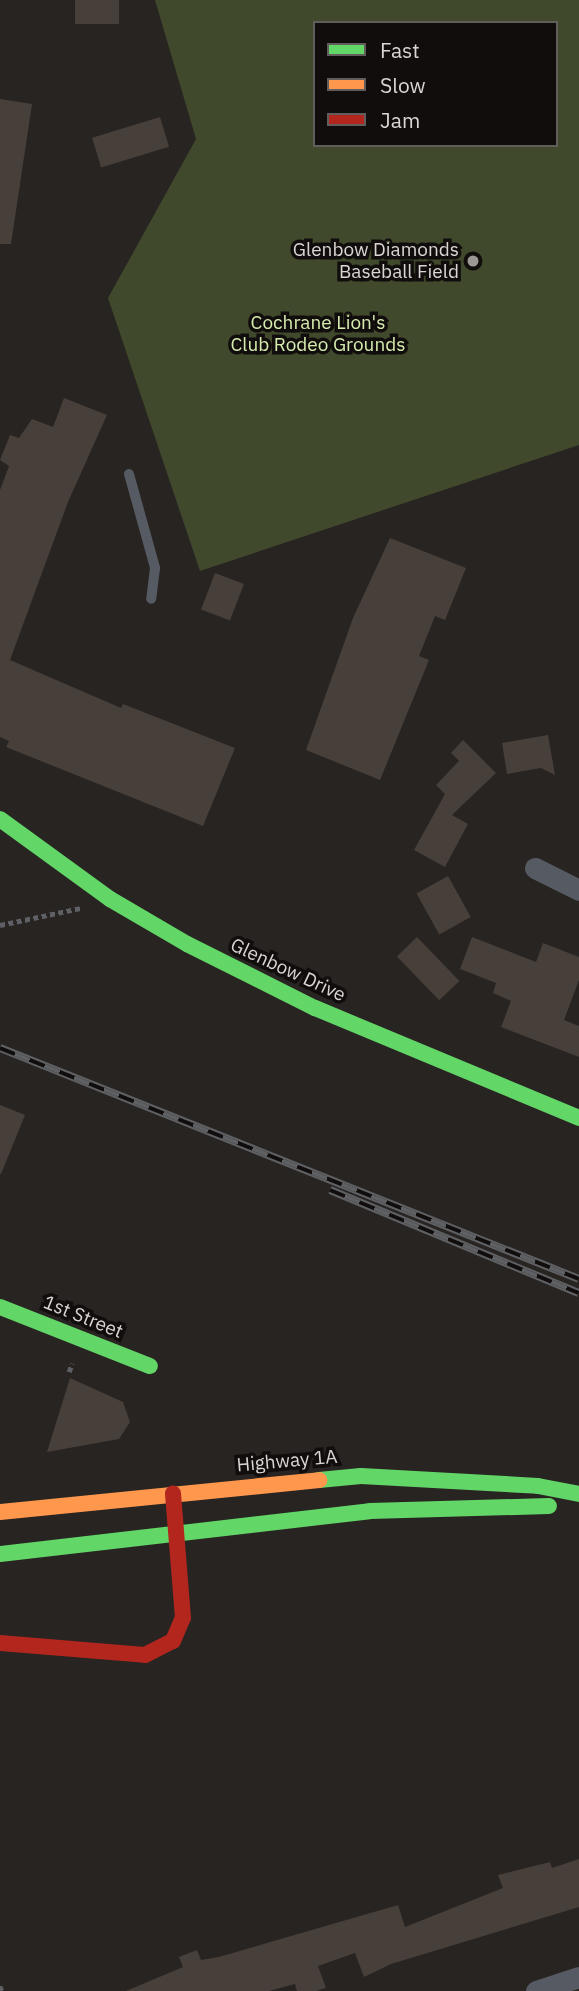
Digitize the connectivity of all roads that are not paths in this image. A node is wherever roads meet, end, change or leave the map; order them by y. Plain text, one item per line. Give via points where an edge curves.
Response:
1 (129, 474) dead end
2 (151, 599) dead end
3 (3, 823) edge
4 (535, 868) dead end
5 (579, 890) edge
6 (579, 1118) edge
7 (0, 1307) edge
8 (150, 1366) dead end
9 (173, 1493) junction
10 (579, 1494) edge
11 (579, 1506) edge
12 (0, 1512) edge
13 (176, 1535) junction
14 (0, 1554) edge
15 (0, 1643) edge
16 (579, 1977) edge
17 (536, 1991) edge

1 - 2 lane via 155,568
3 - 6 main road, Glenbow Drive via 110,899 198,950 315,1008
4 - 5 street
7 - 8 main road, 1st Street
9 - 10 main road, Highway 1A via 360,1476 538,1486
9 - 12 main road, Highway 1A
9 - 13 main road
11 - 13 main road via 370,1511
13 - 14 main road
13 - 15 main road via 183,1618 173,1641 161,1650 119,1654
16 - 17 street

